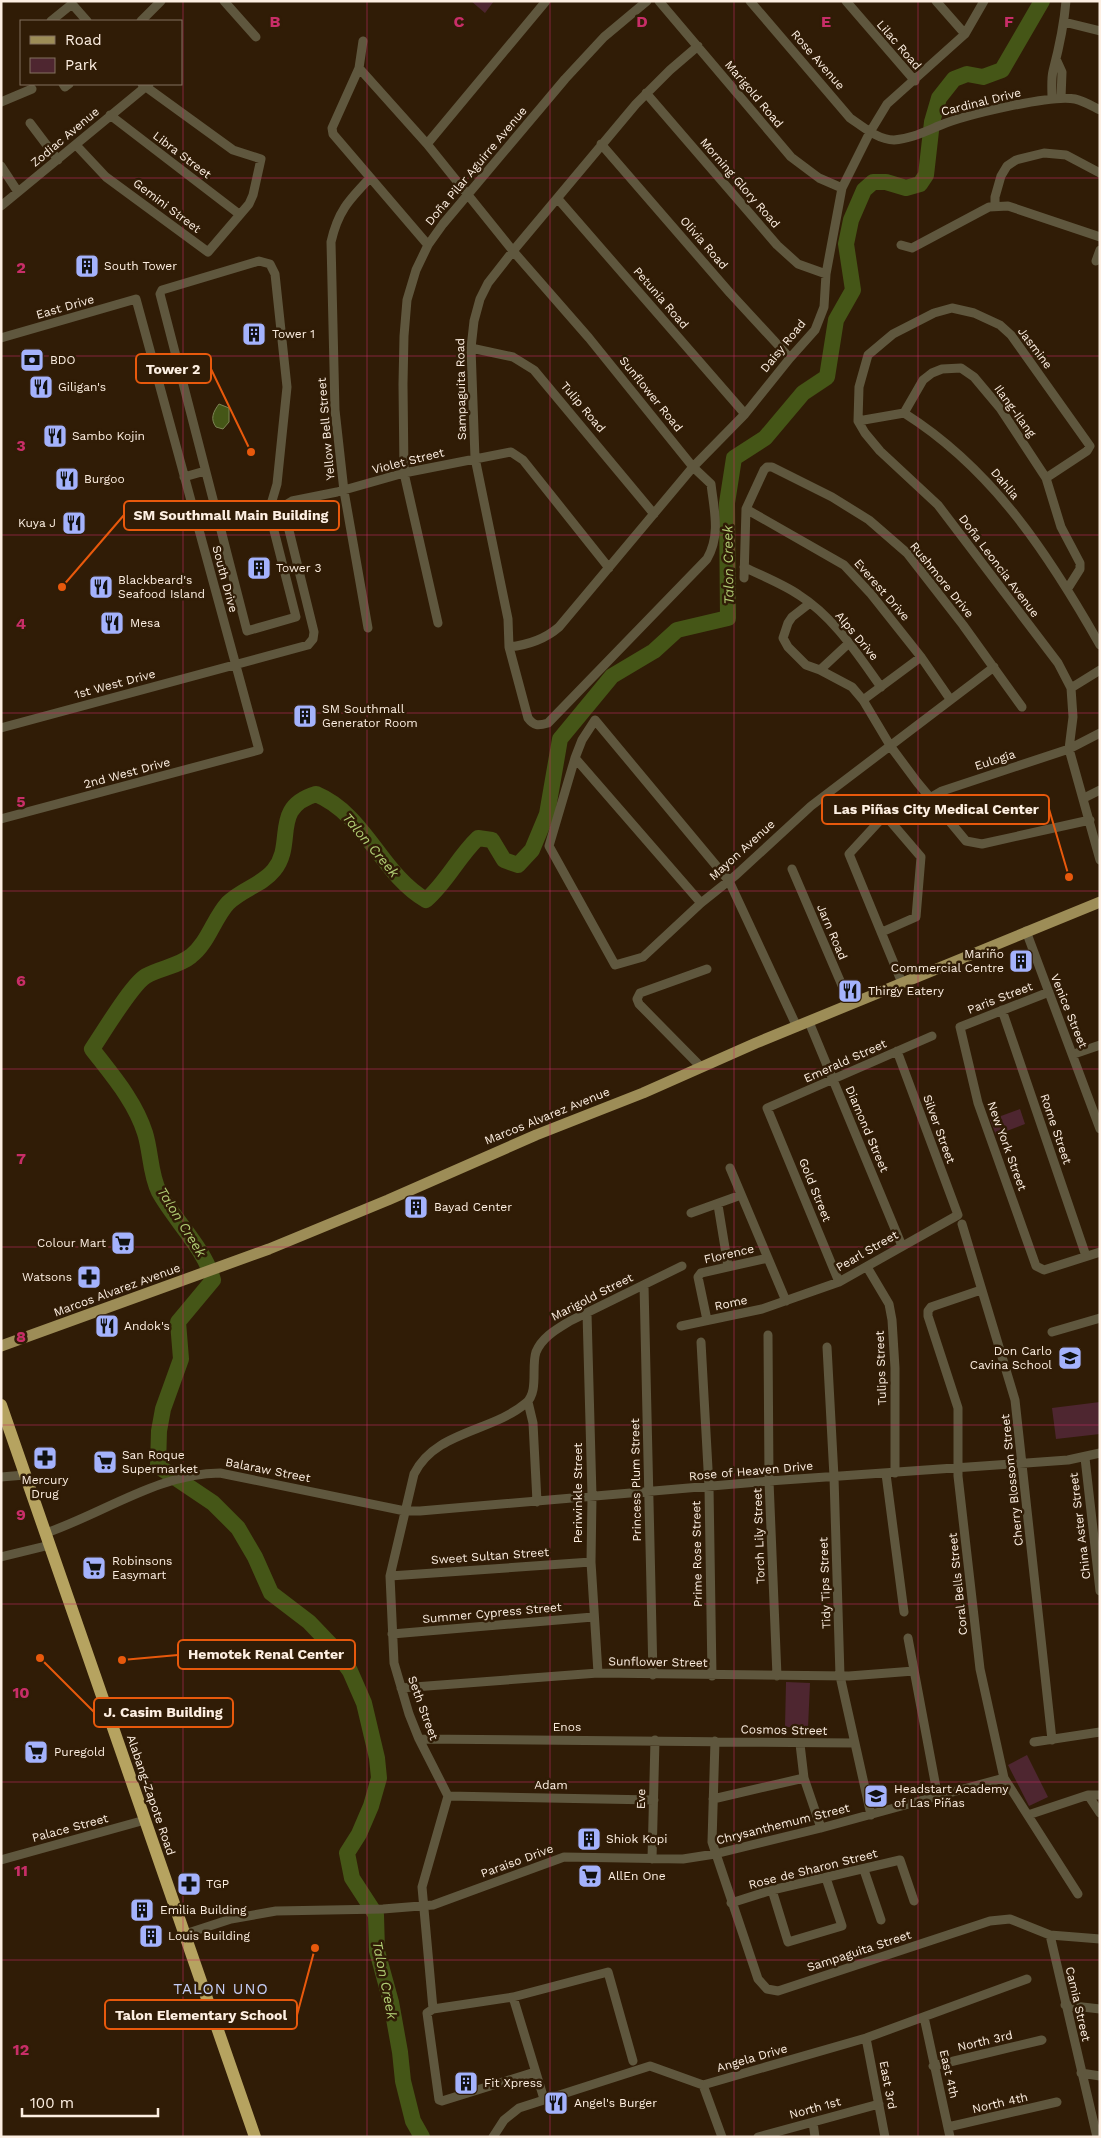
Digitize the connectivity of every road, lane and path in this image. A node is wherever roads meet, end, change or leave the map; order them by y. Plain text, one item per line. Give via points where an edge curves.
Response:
1 (161, 1) edge
2 (224, 1) edge
3 (546, 1) edge
4 (647, 1) edge
5 (659, 1) edge
6 (750, 1) edge
7 (846, 1) edge
8 (936, 1) edge
9 (984, 1) edge
10 (1066, 1) edge
11 (52, 20) edge
12 (86, 20) edge
13 (142, 20) edge
14 (1064, 22) junction
15 (1100, 31) edge
16 (965, 34) junction
17 (256, 36) dead end
18 (363, 41) dead end
19 (698, 46) junction
20 (359, 68) junction
21 (914, 81) junction
22 (146, 85) edge
23 (32, 89) dead end
24 (646, 93) junction
25 (1056, 98) junction
26 (1, 102) edge
27 (1100, 110) edge
28 (110, 115) junction
29 (30, 123) dead end
30 (870, 132) junction
31 (427, 144) junction
32 (601, 144) junction
33 (76, 145) junction
34 (58, 160) junction
35 (1, 166) edge
36 (1100, 173) edge
37 (370, 178) junction
38 (842, 188) junction
39 (18, 192) junction
40 (468, 196) junction
41 (558, 199) junction
42 (1, 206) edge
43 (995, 206) junction
44 (240, 214) junction
45 (1100, 237) edge
46 (428, 245) junction
47 (900, 245) dead end
48 (1100, 250) edge
49 (513, 251) junction
50 (1096, 261) dead end
51 (826, 274) junction
52 (136, 299) joint
53 (1, 338) edge
54 (472, 348) junction
55 (790, 358) junction
56 (745, 414) junction
57 (904, 414) junction
58 (858, 421) junction
59 (475, 458) junction
60 (692, 467) junction
61 (205, 471) junction
62 (404, 474) junction
63 (184, 477) junction
64 (1046, 478) junction
65 (344, 490) junction
66 (746, 508) junction
67 (284, 510) joint
68 (654, 514) junction
69 (744, 567) junction
70 (609, 568) junction
71 (744, 578) dead end
72 (1068, 588) junction
73 (810, 603) junction
74 (438, 623) dead end
75 (368, 628) dead end
76 (849, 643) junction
77 (1100, 645) edge
78 (509, 647) junction
79 (921, 657) junction
80 (236, 665) junction
81 (994, 667) junction
82 (820, 670) junction
83 (1100, 670) edge
84 (881, 687) junction
85 (1071, 688) junction
86 (950, 699) junction
87 (863, 700) junction
88 (1022, 708) dead end
89 (528, 718) joint
90 (1, 728) edge
91 (1100, 733) edge
92 (891, 746) junction
93 (1069, 749) junction
94 (259, 750) joint
95 (575, 758) junction
96 (1100, 790) edge
97 (930, 798) junction
98 (1084, 798) junction
99 (1, 819) edge
100 (1090, 820) junction
101 (1097, 834) edge
102 (1100, 860) edge
103 (792, 869) dead end
104 (729, 880) junction
105 (1100, 902) edge
106 (701, 903) junction
107 (1026, 931) junction
108 (882, 932) junction
109 (707, 969) dead end
110 (902, 983) junction
111 (1049, 992) junction
112 (850, 1004) junction
113 (1002, 1010) junction
114 (809, 1022) junction
115 (797, 1026) junction
116 (960, 1027) joint
117 (932, 1036) dead end
118 (1100, 1045) edge
119 (898, 1051) junction
120 (1074, 1054) junction
121 (701, 1067) junction
122 (833, 1079) junction
123 (767, 1108) joint
124 (1100, 1129) edge
125 (730, 1168) dead end
126 (741, 1196) junction
127 (718, 1205) junction
128 (691, 1214) dead end
129 (958, 1215) joint
130 (962, 1224) dead end
131 (902, 1246) junction
132 (1100, 1252) edge
133 (1086, 1256) junction
134 (768, 1258) junction
135 (682, 1266) dead end
136 (728, 1266) junction
137 (867, 1267) junction
138 (839, 1282) junction
139 (644, 1285) junction
140 (981, 1290) junction
141 (786, 1301) junction
142 (587, 1313) junction
143 (1100, 1318) edge
144 (707, 1320) junction
145 (681, 1326) dead end
146 (1052, 1332) dead end
147 (768, 1335) dead end
148 (701, 1342) dead end
149 (1, 1346) edge
150 (827, 1348) dead end
151 (528, 1402) junction
152 (1, 1405) edge
153 (1100, 1453) edge
154 (1084, 1458) junction
155 (1023, 1464) junction
156 (959, 1467) junction
157 (890, 1474) junction
158 (26, 1475) junction
159 (1, 1477) edge
160 (834, 1477) junction
161 (770, 1481) junction
162 (708, 1487) junction
163 (648, 1491) junction
164 (592, 1496) junction
165 (537, 1502) junction
166 (405, 1511) junction
167 (48, 1539) junction
168 (1, 1557) edge
169 (591, 1562) junction
170 (390, 1576) junction
171 (1100, 1591) edge
172 (904, 1612) dead end
173 (593, 1617) junction
174 (392, 1634) junction
175 (908, 1638) dead end
176 (914, 1671) junction
177 (598, 1673) junction
178 (653, 1675) junction
179 (712, 1676) junction
180 (777, 1676) junction
181 (840, 1676) junction
182 (401, 1688) junction
183 (1100, 1732) edge
184 (419, 1739) junction
185 (655, 1740) junction
186 (1052, 1740) junction
187 (715, 1741) junction
188 (1034, 1742) dead end
189 (854, 1743) junction
190 (800, 1744) junction
191 (804, 1778) junction
192 (1004, 1778) junction
193 (1088, 1795) junction
194 (1100, 1795) edge
195 (448, 1796) junction
196 (938, 1798) junction
197 (713, 1799) junction
198 (654, 1800) junction
199 (1100, 1813) edge
200 (871, 1815) junction
201 (1028, 1815) junction
202 (145, 1820) junction
203 (820, 1828) junction
204 (715, 1854) junction
205 (652, 1859) junction
206 (1, 1860) edge
207 (864, 1870) junction
208 (826, 1878) junction
209 (772, 1890) junction
210 (1078, 1894) dead end
211 (914, 1901) dead end
212 (731, 1903) junction
213 (423, 1906) junction
214 (881, 1920) dead end
215 (184, 1934) junction
216 (1050, 1935) junction
217 (1098, 1937) edge
218 (1027, 1979) dead end
219 (514, 1997) junction
220 (1065, 2006) junction
221 (433, 2009) junction
222 (1100, 2009) edge
223 (924, 2017) junction
224 (866, 2038) junction
225 (1042, 2040) dead end
226 (633, 2061) dead end
227 (933, 2066) junction
228 (535, 2072) junction
229 (1081, 2073) junction
230 (1100, 2076) edge
231 (703, 2085) junction
232 (544, 2099) junction
233 (1057, 2102) dead end
234 (879, 2104) junction
235 (813, 2122) junction
236 (949, 2132) edge
237 (1097, 2134) edge
238 (255, 2137) edge
239 (493, 2137) edge
240 (722, 2137) edge
241 (758, 2137) edge
242 (815, 2137) edge
243 (885, 2137) edge

1 - 13 street
2 - 17 street
3 - 31 street
4 - 40 street, Doña Pilar Aguirre Avenue via 604,37
5 - 19 street, Marigold Road
6 - 30 street, Rose Avenue via 850,118
7 - 21 street, Lilac Road
8 - 16 street
9 - 16 street, Daisy Road
10 - 14 street
11 - 12 street via 72,4
14 - 15 street
14 - 25 street via 1057,61 1062,72
16 - 21 street, Daisy Road
18 - 20 street
19 - 24 street, Sampaguita Road
19 - 38 street, Marigold Road via 791,157 819,178
20 - 31 street, Sunflower Road
20 - 37 street via 332,128 333,134
21 - 30 street, Daisy Road via 887,104
22 - 28 street, Zodiac Avenue
22 - 44 street via 233,150 261,159 253,196
23 - 26 street
24 - 32 street, Sampaguita Road
24 - 51 street, Morning Glory Road via 777,245 798,264
25 - 27 street, Cardinal Drive via 1075,99
25 - 30 street, Cardinal Drive via 970,116 921,134 893,140
28 - 33 street, Zodiac Avenue
28 - 44 street, Libra Street
29 - 34 street
30 - 38 street, Daisy Road
31 - 40 street, Sunflower Road
32 - 41 street, Sampaguita Road
32 - 55 street, Olivia Road
33 - 34 street, Zodiac Avenue
33 - 44 street, Gemini Street via 106,177 208,252
34 - 39 street, Zodiac Avenue
35 - 39 street
36 - 43 street via 1066,155 1044,153 1016,160 1001,176
37 - 46 street
37 - 65 street, Yellow Bell Street via 343,208 331,242 335,410
38 - 51 street, Daisy Road
39 - 42 street, Zodiac Avenue
40 - 46 street, Doña Pilar Aguirre Avenue
40 - 49 street, Sunflower Road
41 - 49 street, Sampaguita Road
41 - 56 street, Petunia Road
43 - 45 street via 1008,206
43 - 47 street via 912,248
46 - 62 street, Doña Pilar Aguirre Avenue via 407,300 403,384
48 - 50 street
49 - 54 street, Sampaguita Road via 480,299 474,320
49 - 60 street, Sunflower Road via 589,338
51 - 55 street, Daisy Road via 824,307 815,330
52 - 53 street, East Drive
52 - 63 street, South Drive
54 - 59 street, Sampaguita Road
54 - 68 street, Tulip Road via 513,357 534,370
55 - 56 street, Daisy Road
56 - 60 street, Daisy Road
57 - 58 street
57 - 64 street, Ilang-Ilang via 923,380 942,369 961,368 974,377 1000,408
57 - 72 street, Dahlia via 949,444 980,474 1025,527
58 - 64 street, Jasmine via 858,387 868,355 893,334 934,313 952,308 974,313 1000,325 1011,335 1090,446
58 - 85 street, Doña Leoncia Avenue via 880,451 938,505 1058,664
59 - 62 street, Violet Street
59 - 70 street, Violet Street via 511,452 518,455
59 - 78 street, Sampaguita Road via 508,618
60 - 68 street, Daisy Road
60 - 89 street, Sunflower Road via 712,484 717,533 707,559 548,723 533,724
61 - 61 street via 247,631 296,617 270,511 277,484 287,387 275,274 270,264 258,261 162,290 160,294
61 - 63 street
62 - 65 street, Violet Street
62 - 74 street, Doña Pilar Aguirre Avenue
63 - 80 street, South Drive
64 - 72 street, Ilang-Ilang via 1061,527 1080,563 1080,569
65 - 67 street, Violet Street via 292,501
65 - 75 street, Yellow Bell Street
66 - 69 street
66 - 79 street, Everest Drive via 844,565
66 - 81 street, Rushmore Drive via 767,467 772,467 832,497 868,520 907,553
67 - 80 street, 1st West Drive via 314,632 312,639 308,644
68 - 70 street, Daisy Road
69 - 71 street
69 - 73 street, Alps Drive
70 - 78 street, Daisy Road via 549,636
72 - 77 street, Dahlia
73 - 76 street, Alps Drive
73 - 82 street via 792,617 783,638 806,665
76 - 82 street
76 - 84 street, Alps Drive
78 - 89 street, Sampaguita Road
79 - 84 street
79 - 86 street, Everest Drive
80 - 90 street, 1st West Drive
80 - 94 street, South Drive
81 - 86 street, Mayon Avenue
81 - 88 street, Rushmore Drive
82 - 87 street via 852,687
83 - 85 street
84 - 87 street
85 - 93 street, Doña Leoncia Avenue via 1073,717
86 - 92 street, Mayon Avenue
87 - 92 street
91 - 93 street, Eulogia
92 - 97 street
92 - 104 street, Mayon Avenue via 811,806
93 - 97 street, Eulogia via 942,791
93 - 98 street
94 - 99 street, 2nd West Drive
95 - 104 street via 595,720
95 - 106 street
95 - 106 street, Mayon Avenue via 549,846 615,965 643,957
96 - 98 street
97 - 100 street via 966,841 974,844
98 - 100 street
100 - 101 street
101 - 102 street
103 - 112 street, Jarn Road
104 - 106 street, Mayon Avenue
104 - 115 street
105 - 107 main road, Marcos Alvarez Avenue
107 - 110 main road, Marcos Alvarez Avenue
107 - 111 street, Venice Street
108 - 108 street via 849,854 886,815 921,857 916,917
108 - 110 street
109 - 121 street via 640,993 637,999
110 - 112 main road, Marcos Alvarez Avenue
111 - 113 street, Paris Street
111 - 120 street, Venice Street
112 - 114 main road, Marcos Alvarez Avenue
113 - 116 street, Paris Street
113 - 133 street, Rome Street
114 - 115 main road, Marcos Alvarez Avenue
114 - 122 street, Diamond Street
115 - 121 main road, Marcos Alvarez Avenue
116 - 133 street, New York Street via 978,1103 1036,1266 1044,1270
117 - 119 street, Emerald Street
118 - 120 street
119 - 122 street, Emerald Street
119 - 129 street, Silver Street
120 - 124 street, Venice Street
121 - 149 main road, Marcos Alvarez Avenue via 218,1268
122 - 123 street, Emerald Street
122 - 131 street, Diamond Street
123 - 138 street, Gold Street
125 - 126 street
126 - 127 street
126 - 134 street
127 - 128 street
127 - 136 street
129 - 131 street, Pearl Street
130 - 140 street, Cherry Blossom Street
131 - 137 street, Pearl Street
132 - 133 street
134 - 136 street, Florence
134 - 141 street
135 - 139 street, Marigold Street
136 - 144 street, Florence via 698,1276
137 - 138 street, Pearl Street
137 - 157 street, Tulips Street via 889,1304 892,1320 895,1368
138 - 141 street, Pearl Street
139 - 142 street, Marigold Street
139 - 163 street, Princess Plum Street
140 - 155 street, Cherry Blossom Street via 1015,1400
140 - 156 street, Coral Bells Street via 931,1306 928,1310 958,1408
141 - 144 street, Rome
142 - 151 street, Marigold Street via 553,1331 542,1341 536,1352 532,1395
142 - 164 street, Periwinkle Street
143 - 146 street
144 - 145 street, Rome
147 - 161 street, Torch Lily Street
148 - 162 street, Prime Rose Street
150 - 160 street, Tidy Tips Street
151 - 165 street via 533,1422
151 - 166 street via 513,1413 440,1445 428,1455 414,1474
152 - 158 highway, Alabang-Zapote Road
153 - 154 street, Rose of Heaven Drive
154 - 155 street, Rose of Heaven Drive
154 - 171 street, China Aster Street
155 - 156 street, Rose of Heaven Drive
155 - 186 street, Cherry Blossom Street
156 - 157 street, Rose of Heaven Drive
156 - 192 street, Coral Bells Street via 980,1669
157 - 160 street, Rose of Heaven Drive
157 - 172 street, Tulips Street
158 - 159 street
158 - 167 highway, Alabang-Zapote Road
160 - 161 street, Rose of Heaven Drive
160 - 181 street, Tidy Tips Street
161 - 162 street, Rose of Heaven Drive
161 - 180 street, Torch Lily Street
162 - 163 street, Rose of Heaven Drive
162 - 179 street, Prime Rose Street
163 - 164 street, Rose of Heaven Drive
163 - 178 street, Princess Plum Street
164 - 165 street, Rose of Heaven Drive
164 - 169 street, Periwinkle Street
165 - 166 street, Rose of Heaven Drive
166 - 167 street, Balaraw Street via 220,1473 187,1476
166 - 170 street, Seth Street
167 - 168 street, Balaraw Street
167 - 202 highway, Alabang-Zapote Road
169 - 170 street, Sweet Sultan Street
169 - 173 street, Periwinkle Street
170 - 174 street, Seth Street
173 - 174 street, Summer Cypress Street
173 - 177 street, Periwinkle Street
174 - 182 street, Seth Street via 394,1663
175 - 176 street
176 - 181 street, Sunflower Street
176 - 196 street
177 - 178 street, Sunflower Street
177 - 182 street, Sunflower Street
178 - 179 street, Sunflower Street
179 - 180 street, Sunflower Street
180 - 181 street, Sunflower Street
181 - 189 street, Tidy Tips Street
182 - 184 street, Seth Street
183 - 186 street
184 - 185 street, Enos
184 - 195 street, Seth Street
185 - 187 street, Enos
185 - 198 street, Eve
186 - 188 street
187 - 190 street, Cosmos Street
187 - 197 street, Sampaguita Street
189 - 190 street, Cosmos Street
189 - 200 street, Tidy Tips Street
190 - 191 street
191 - 197 street
191 - 203 street
192 - 196 street, Chrysanthemum Street
192 - 201 street, Coral Bells Street
193 - 194 street
193 - 199 street
193 - 201 street
195 - 198 street, Adam
195 - 213 street via 422,1887
196 - 200 street, Chrysanthemum Street
197 - 204 street, Sampaguita Street via 712,1842
198 - 205 street, Eve
200 - 203 street, Chrysanthemum Street
201 - 210 street, Coral Bells Street
202 - 206 street, Palace Street
202 - 215 highway, Alabang-Zapote Road
203 - 204 street, Chrysanthemum Street
204 - 205 street, Chrysanthemum Street
204 - 212 street, Sampaguita Street
205 - 213 street, Paraiso Drive via 564,1857
207 - 208 street, Rose de Sharon Street
207 - 211 street, Rose de Sharon Street via 900,1860
207 - 214 street
208 - 209 street, Rose de Sharon Street
208 - 209 street via 842,1926 788,1942
209 - 212 street, Rose de Sharon Street
212 - 216 street, Sampaguita Street via 758,1979 767,1989 778,1991 990,1921 1010,1919
213 - 215 street, Paraiso Drive via 276,1911 231,1919
213 - 221 street
215 - 238 highway, Alabang-Zapote Road
216 - 217 street, Sampaguita Street
216 - 220 street, Camia Street
218 - 223 street, Angela Drive
219 - 221 street
219 - 226 street via 608,1972
219 - 228 street
220 - 222 street
220 - 229 street, Camia Street
221 - 228 street via 426,2016 439,2100
223 - 224 street, Angela Drive
223 - 227 street, East 4th
224 - 231 street, Angela Drive
224 - 234 street, East 3rd
225 - 227 street, North 3rd
227 - 236 street, East 4th
228 - 232 street
229 - 230 street
229 - 237 street, Camia Street
231 - 232 street, Angela Drive via 650,2066
231 - 240 street
232 - 239 street, Angela Drive via 519,2108 504,2120
233 - 236 street, North 4th
234 - 235 street, North 1st
234 - 243 street, East 3rd
235 - 241 street, North 1st
235 - 242 street

